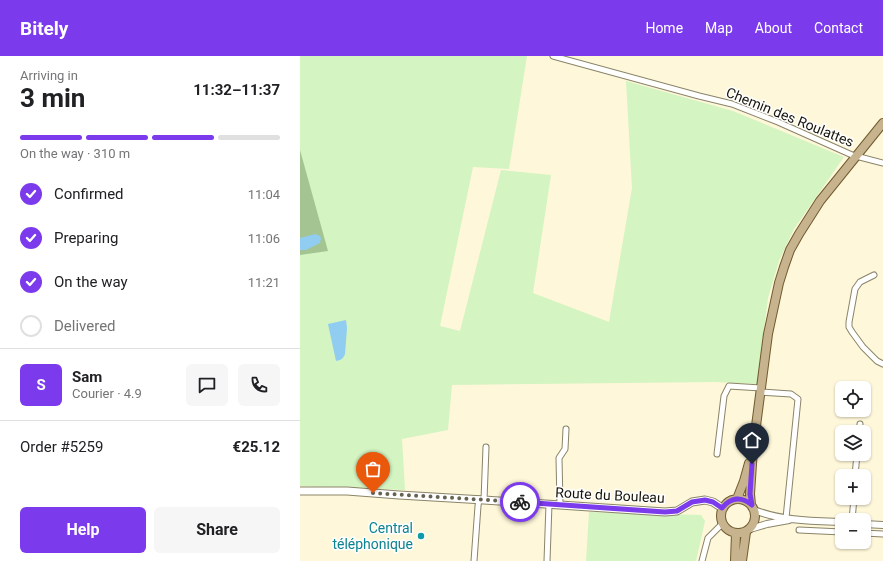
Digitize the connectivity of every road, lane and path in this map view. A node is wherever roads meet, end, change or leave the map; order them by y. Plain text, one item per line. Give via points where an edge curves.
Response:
1 (553, 56) edge
2 (883, 123) edge
3 (856, 156) junction
4 (883, 163) edge
5 (874, 275) dead end
6 (883, 364) edge
7 (760, 390) junction
8 (566, 429) dead end
9 (486, 447) dead end
10 (753, 449) junction
11 (717, 454) dead end
12 (300, 491) edge
13 (737, 498) junction
14 (482, 500) junction
15 (549, 504) junction
16 (560, 505) junction
17 (753, 507) junction
18 (722, 508) junction
19 (786, 518) junction
20 (796, 520) junction
21 (835, 522) edge
22 (722, 524) junction
23 (871, 524) edge
24 (883, 525) edge
25 (748, 530) junction
26 (799, 530) dead end
27 (835, 532) edge
28 (736, 533) junction
29 (871, 533) edge
30 (883, 534) edge
31 (474, 561) edge
32 (547, 561) edge
33 (702, 561) edge
34 (735, 561) edge
35 (742, 561) edge

1 - 3 street, Chemin des Roulattes via 732,104
2 - 3 main road
3 - 4 street, Chemin des Roulattes
3 - 7 main road via 820,201 790,250 773,304
5 - 6 street via 860,282 854,289 848,322 862,347
7 - 10 main road
7 - 11 street via 729,386 724,396
7 - 19 street via 792,394 798,399
8 - 16 street via 565,449 559,458
9 - 14 street
10 - 13 main road
10 - 17 main road via 750,494
12 - 14 main road, Route du Bouleau via 346,491
13 - 17 main road via 747,501
13 - 18 main road
14 - 15 main road, Route du Bouleau
14 - 31 street
15 - 16 main road, Route du Bouleau
15 - 32 street
16 - 18 main road, Route du Bouleau via 665,512 677,511 692,502 705,500
17 - 19 street via 766,514
17 - 25 main road via 755,520
18 - 22 main road
19 - 20 street
20 - 21 street
20 - 25 street via 776,522
22 - 28 main road via 726,529
22 - 33 street via 708,538
23 - 24 street
25 - 28 main road
25 - 35 main road
26 - 27 street
28 - 34 main road
29 - 30 street

